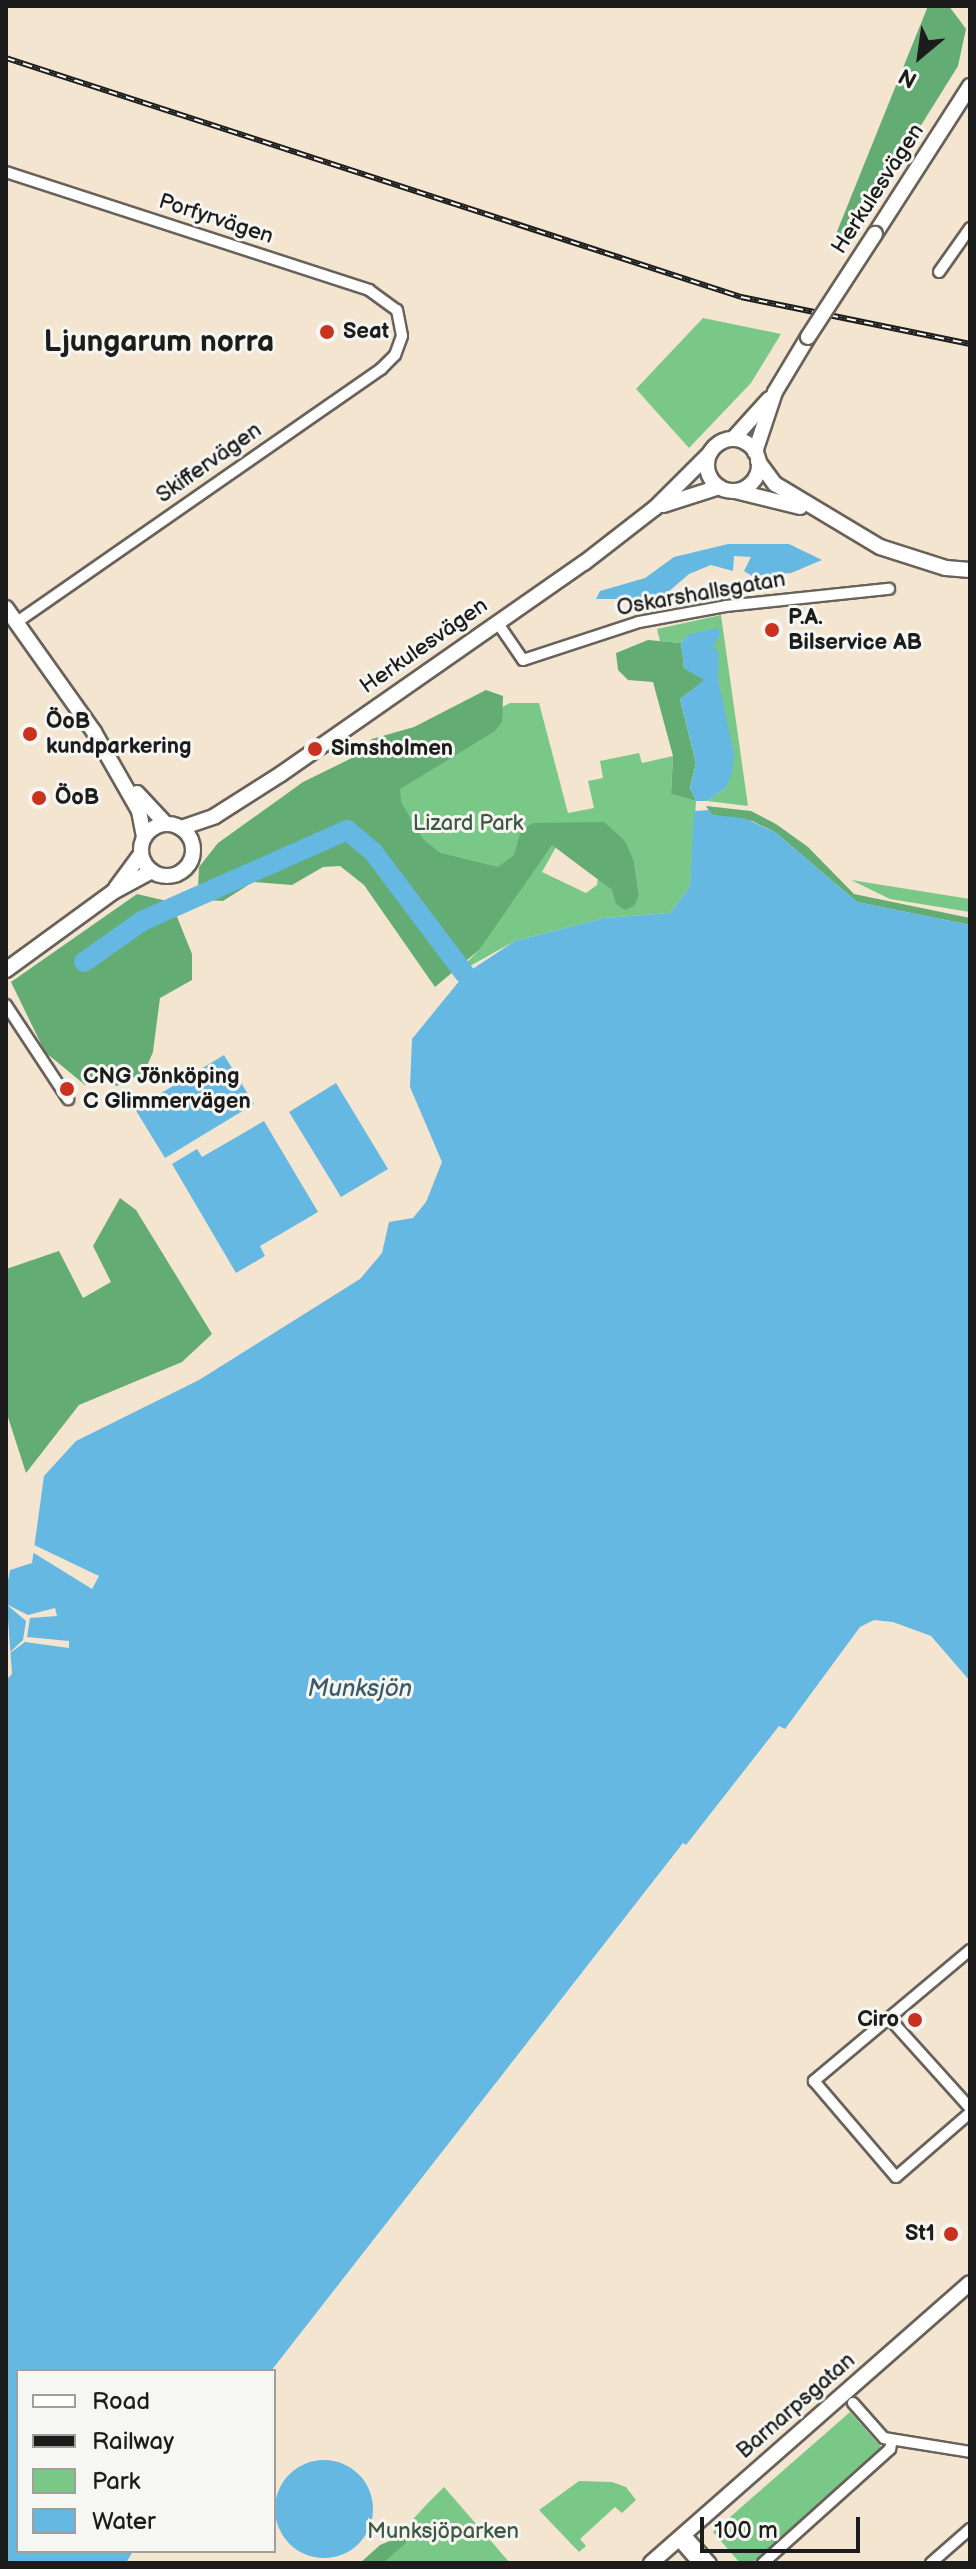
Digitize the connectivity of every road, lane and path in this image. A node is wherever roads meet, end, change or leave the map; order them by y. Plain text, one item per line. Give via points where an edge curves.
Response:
1 (969, 86) edge
2 (6, 172) edge
3 (970, 228) edge
4 (939, 272) dead end
5 (401, 321) joint
6 (775, 392) junction
7 (733, 439) junction
8 (710, 453) junction
9 (757, 456) junction
10 (719, 487) junction
11 (735, 491) junction
12 (655, 508) junction
13 (851, 531) junction
14 (970, 570) edge
15 (889, 589) dead end
16 (6, 608) edge
17 (497, 622) junction
18 (16, 623) junction
19 (106, 752) junction
20 (215, 816) junction
21 (173, 826) junction
22 (144, 836) junction
23 (193, 848) junction
24 (141, 854) junction
25 (152, 871) junction
26 (113, 892) junction
27 (6, 970) edge
28 (6, 1005) edge
29 (68, 1099) dead end
30 (970, 1950) edge
31 (889, 2018) junction
32 (970, 2110) edge
33 (970, 2283) edge
34 (853, 2403) dead end
35 (892, 2440) junction
36 (970, 2452) edge
37 (970, 2529) edge
38 (681, 2536) junction
39 (651, 2563) edge
40 (698, 2563) edge
41 (711, 2563) edge
42 (763, 2563) edge
43 (931, 2563) edge

1 - 6 main road, Herkulesvägen, bridge
2 - 5 street, Porfyrvägen via 369,290 387,299
3 - 4 street
5 - 18 street, Skiffervägen via 395,355 381,369
6 - 7 main road, Herkulesvägen
6 - 9 main road, Herkulesvägen
7 - 8 main road
7 - 9 main road
8 - 10 main road via 709,475
8 - 12 main road, Herkulesvägen
9 - 11 main road via 756,477
9 - 13 main road via 775,484
10 - 11 main road
10 - 12 main road, Herkulesvägen via 684,494
11 - 13 main road via 790,503
12 - 17 main road, Herkulesvägen
13 - 14 main road via 910,559
15 - 17 street, Oskarshallsgatan via 726,606 639,622 523,660
16 - 18 main road
17 - 20 main road, Herkulesvägen
18 - 19 main road
19 - 21 main road
19 - 22 main road via 139,811
20 - 21 main road, Herkulesvägen
20 - 23 main road, Herkulesvägen
21 - 22 main road
21 - 23 main road
22 - 24 main road
23 - 25 main road via 179,873
24 - 25 main road
24 - 26 main road
25 - 26 main road
26 - 27 main road
28 - 29 street
30 - 31 street
31 - 32 street
31 - 32 street via 814,2081 896,2177
33 - 38 main road, Barnarpsgatan
34 - 35 street via 884,2438
35 - 36 street
35 - 42 street via 890,2449
37 - 43 street
38 - 39 main road, Barnarpsgatan
38 - 40 street
38 - 41 street

